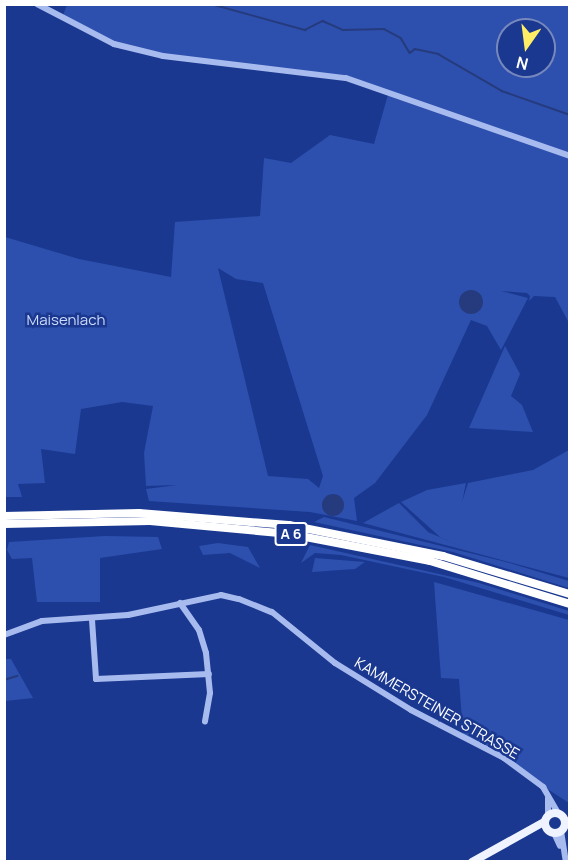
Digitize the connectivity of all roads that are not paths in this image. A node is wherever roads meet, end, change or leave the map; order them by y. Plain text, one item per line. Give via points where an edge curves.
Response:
1 (37, 4) edge
2 (570, 156) edge
3 (4, 516) edge
4 (4, 524) edge
5 (570, 594) edge
6 (180, 603) junction
7 (570, 604) edge
8 (92, 620) junction
9 (4, 635) edge
10 (209, 674) junction
11 (205, 722) dead end
12 (549, 797) junction
13 (563, 815) edge
14 (555, 825) edge
15 (472, 861) edge
16 (566, 861) edge

1 - 2 street via 66,24 146,54 321,72 364,82
3 - 5 highway, A 6 via 139,513 280,524 395,544
4 - 7 highway, A 6 via 150,521 279,532 430,561
6 - 8 street, KAMMERSTEINER STRASSE
6 - 10 street via 199,630
6 - 12 street, KAMMERSTEINER STRASSE via 229,595 272,612 335,663 504,758
8 - 9 street, KAMMERSTEINER STRASSE via 42,621
8 - 10 street via 96,679
10 - 11 street
12 - 13 street, KAMMERSTEINER STRASSE
12 - 14 street
13 - 14 main road
13 - 14 main road
14 - 15 main road via 525,832
14 - 16 street

